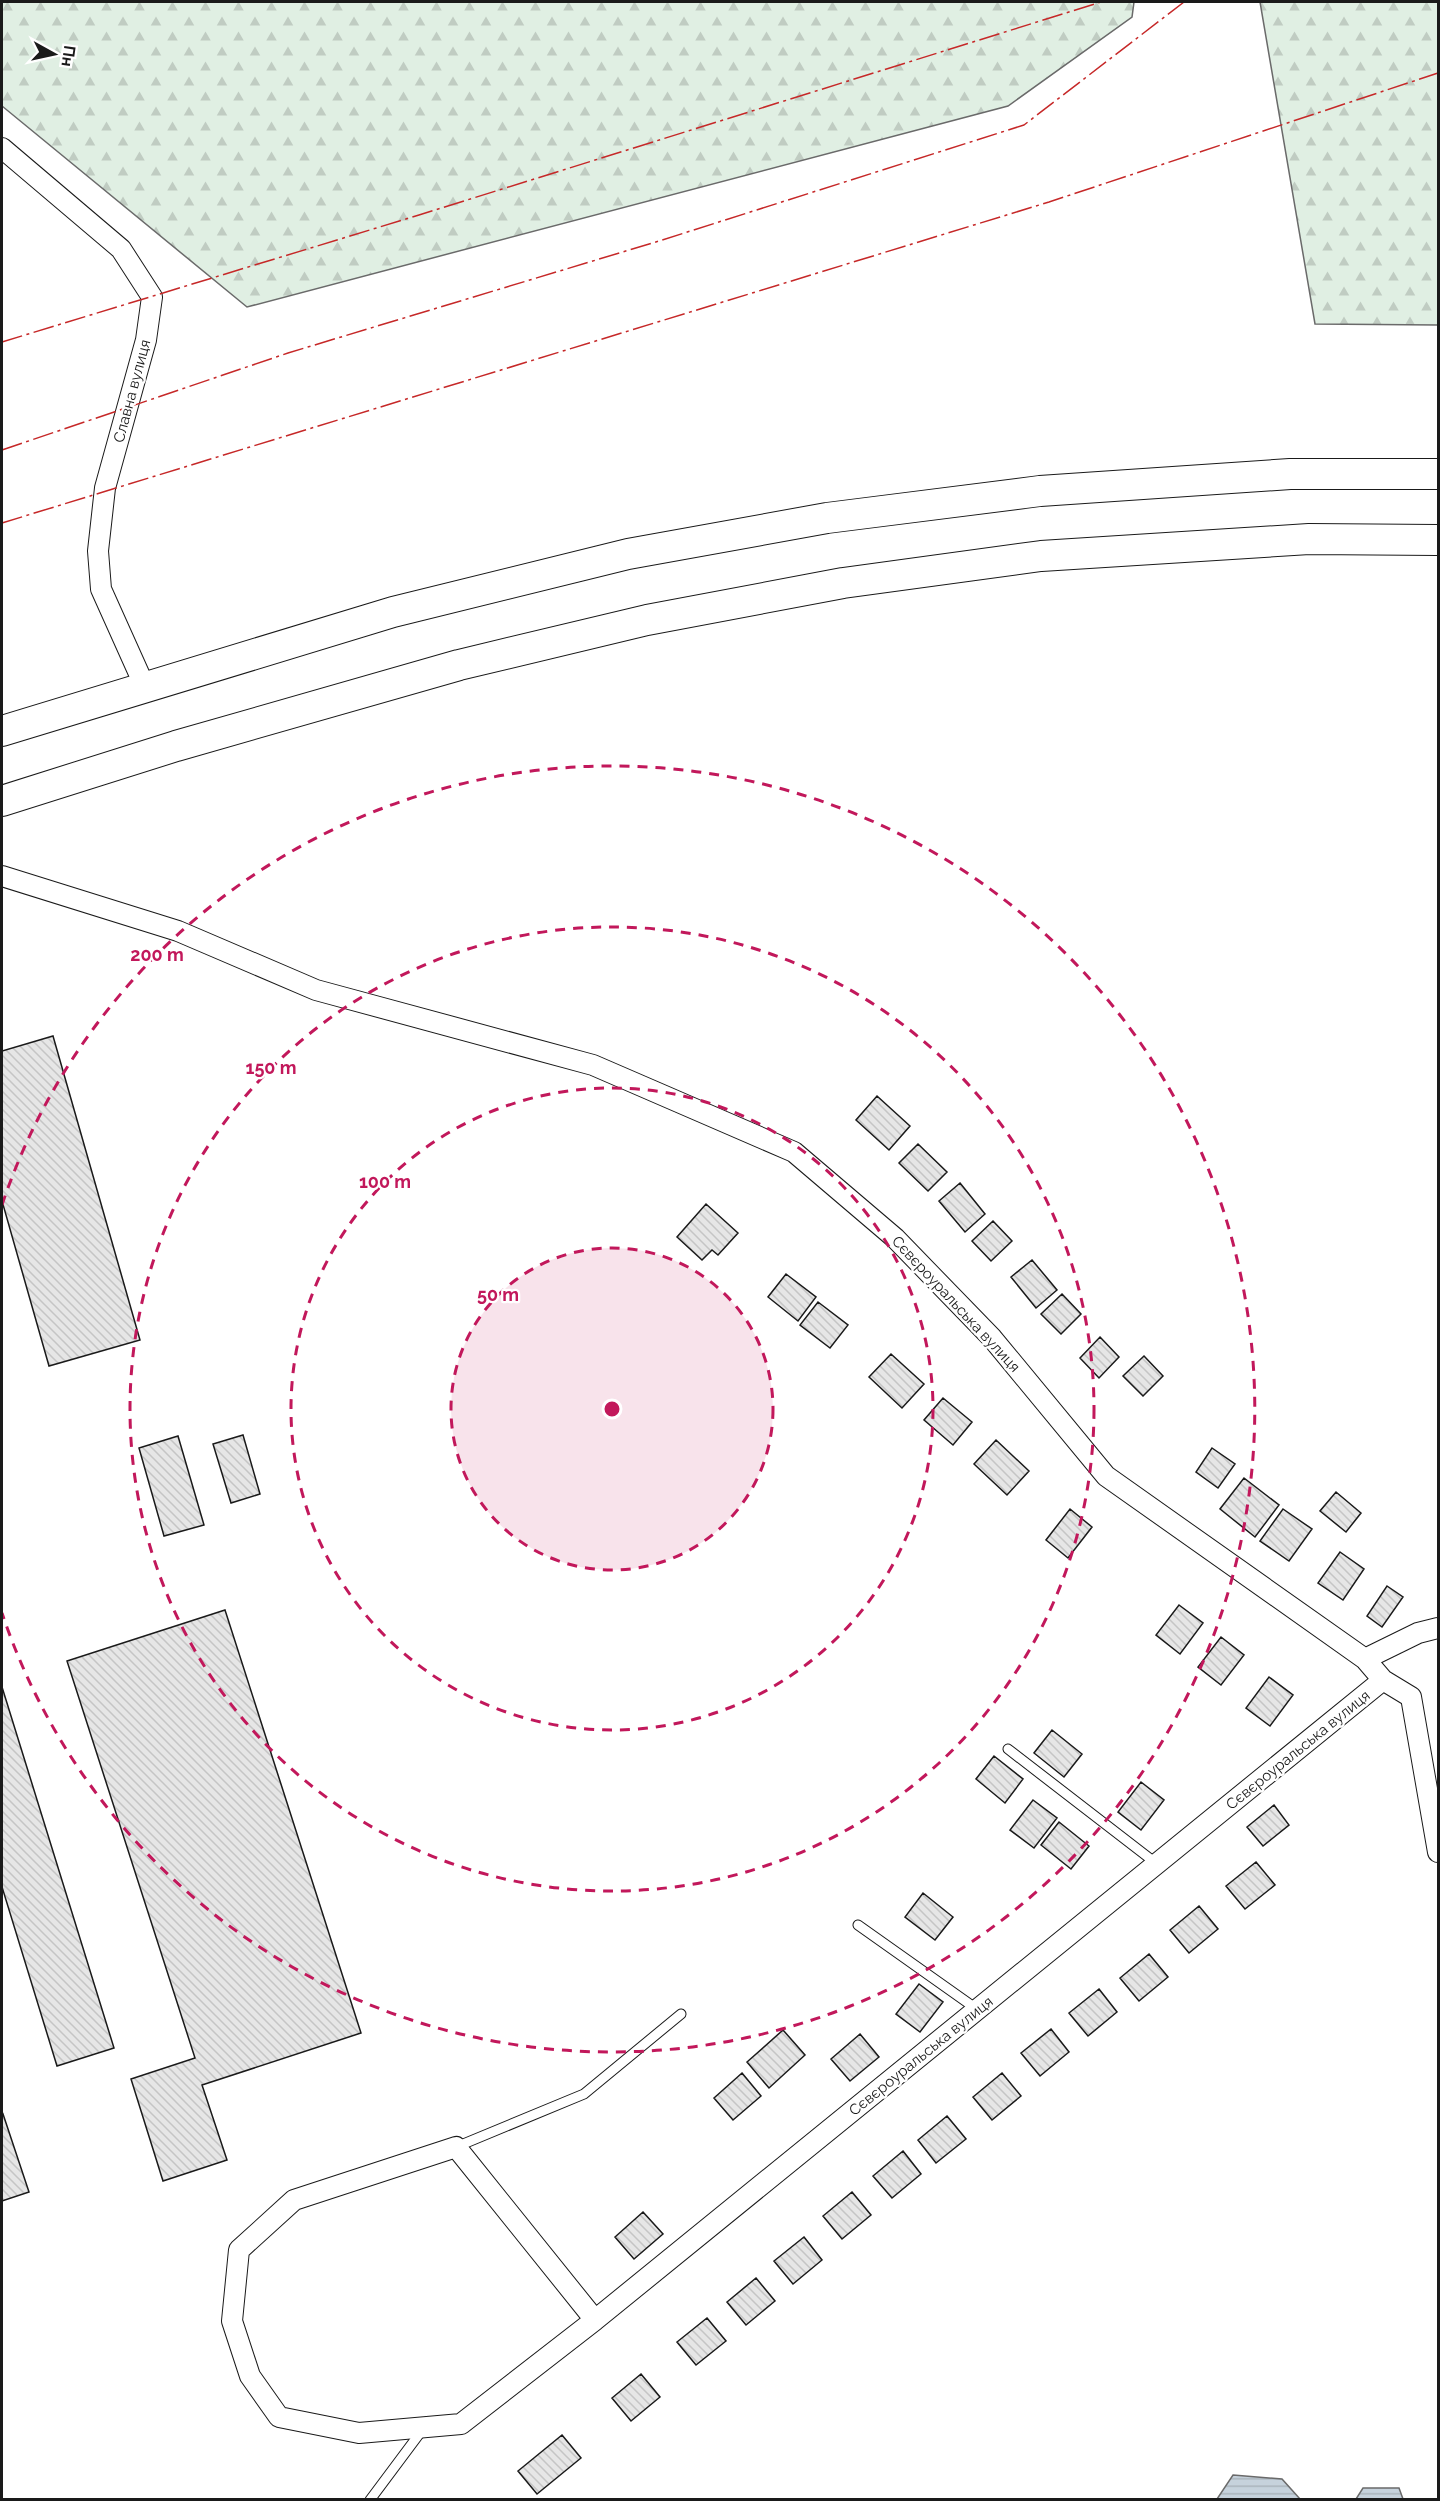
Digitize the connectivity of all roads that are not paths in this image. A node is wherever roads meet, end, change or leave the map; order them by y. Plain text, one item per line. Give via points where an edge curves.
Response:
1 (2, 148) edge
2 (1438, 474) edge
3 (1438, 540) edge
4 (145, 687) junction
5 (2, 731) edge
6 (2, 801) edge
7 (2, 876) edge
8 (1438, 1628) edge
9 (1365, 1659) junction
10 (1383, 1680) junction
11 (1008, 1749) dead end
12 (1438, 1852) edge
13 (1157, 1864) junction
14 (858, 1925) dead end
15 (978, 2010) junction
16 (681, 2014) dead end
17 (456, 2147) junction
18 (595, 2320) junction
19 (424, 2427) junction
20 (370, 2499) edge

1 - 4 street, Славна вулиця via 121,249 152,297 146,339 105,488 98,551 101,589
2 - 4 main road via 1290,474 1040,490 827,518 595,562 393,612
3 - 6 main road via 1309,539 1041,556 843,583 647,620 459,665 176,746
4 - 5 main road
7 - 9 street, Сєвєроуральська вулиця via 178,931 316,990 592,1065 794,1152 895,1238 984,1329 1106,1476
8 - 9 street
9 - 10 street, Сєвєроуральська вулиця
10 - 12 street via 1411,1697
10 - 13 street, Сєвєроуральська вулиця
11 - 13 lane
13 - 15 street, Сєвєроуральська вулиця
14 - 15 lane
15 - 18 street, Сєвєроуральська вулиця
16 - 17 lane via 584,2094
17 - 18 street
17 - 19 street, Сєвєроуральська вулиця via 294,2200 239,2250 232,2321 250,2376 279,2416 359,2433
18 - 19 street, Сєвєроуральська вулиця via 461,2424
19 - 20 lane

